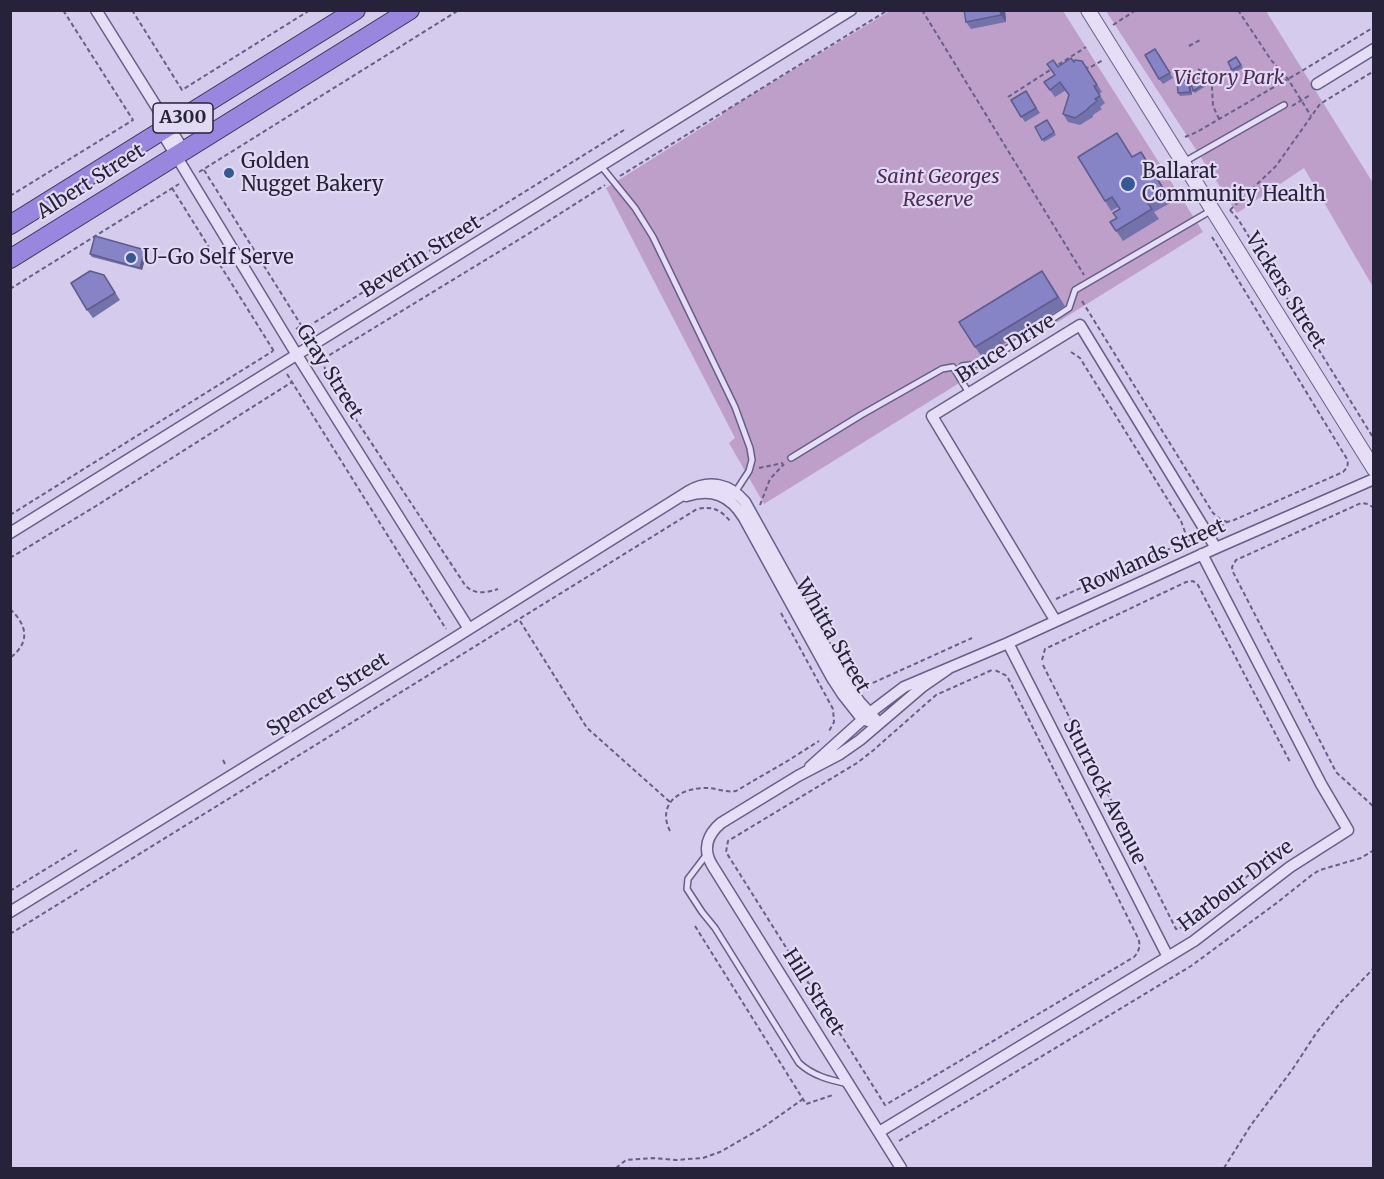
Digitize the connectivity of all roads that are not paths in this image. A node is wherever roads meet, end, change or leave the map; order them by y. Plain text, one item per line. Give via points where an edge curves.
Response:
1 (96, 10) edge
2 (356, 10) edge
3 (410, 10) edge
4 (850, 10) edge
5 (1088, 10) edge
6 (1374, 49) edge
7 (1317, 87) road end
8 (1284, 105) road end
9 (165, 129) junction
10 (180, 153) junction
11 (1183, 163) junction
12 (600, 166) junction
13 (1212, 210) junction
14 (10, 225) edge
15 (10, 259) edge
16 (297, 355) junction
17 (957, 373) junction
18 (969, 393) junction
19 (791, 458) dead end
20 (1374, 469) edge
21 (1374, 478) edge
22 (710, 489) joint
23 (732, 496) junction
24 (10, 533) edge
25 (1216, 548) junction
26 (1202, 554) junction
27 (1055, 620) junction
28 (469, 629) junction
29 (1008, 643) junction
30 (948, 669) junction
31 (866, 716) junction
32 (879, 723) junction
33 (841, 738) junction
34 (853, 745) junction
35 (843, 752) junction
36 (798, 776) junction
37 (707, 854) junction
38 (10, 912) edge
39 (1168, 957) junction
40 (849, 1085) junction
41 (879, 1132) junction
42 (901, 1168) edge

1 - 9 street, Gray Street
2 - 9 highway, Albert Street / A300
3 - 10 highway, Albert Street / A300
4 - 12 street, Beverin Street
5 - 11 street, Vickers Street
6 - 7 street
8 - 11 lane
9 - 10 street, Gray Street
9 - 14 highway, Albert Street / A300
10 - 15 highway, Albert Street / A300
10 - 16 street, Gray Street
11 - 13 street, Vickers Street
12 - 16 street, Beverin Street
12 - 23 lane via 653,237 735,407 752,460
13 - 17 lane via 1075,290 1069,308 985,363 962,366
13 - 20 street, Vickers Street
16 - 24 street, Beverin Street
16 - 28 street, Gray Street
17 - 18 lane
17 - 19 lane via 953,367 942,369
18 - 25 street, Bruce Drive via 1080,325
18 - 27 street, Bruce Drive via 932,416
21 - 25 street, Rowlands Street
22 - 23 street, Whitta Street
22 - 28 street, Spencer Street via 665,507
23 - 31 street, Whitta Street via 832,678 843,695
23 - 31 street, Whitta Street via 743,499 751,511
25 - 26 street, Rowlands Street
26 - 27 street, Rowlands Street
26 - 39 street, Harbour Drive via 1348,830 1290,867 1203,935
27 - 29 street, Rowlands Street
28 - 38 street, Spencer Street
29 - 30 street, Rowlands Street
29 - 39 street, Sturrock Avenue
30 - 31 street, Rowlands Street via 904,687
30 - 32 street, Rowlands Street
31 - 32 street, Whitta Street
31 - 33 street, Rowlands Street
32 - 34 street, Rowlands Street
33 - 34 street
33 - 35 street
33 - 36 street, Rowlands Street
34 - 35 street, Rowlands Street
35 - 36 street, Rowlands Street
36 - 37 street, Rowlands Street via 709,830
37 - 40 street, Hill Street
37 - 40 lane via 688,879 691,896 799,1063 816,1075
39 - 41 street, Harbour Drive
40 - 41 street, Hill Street
41 - 42 street, Hill Street

